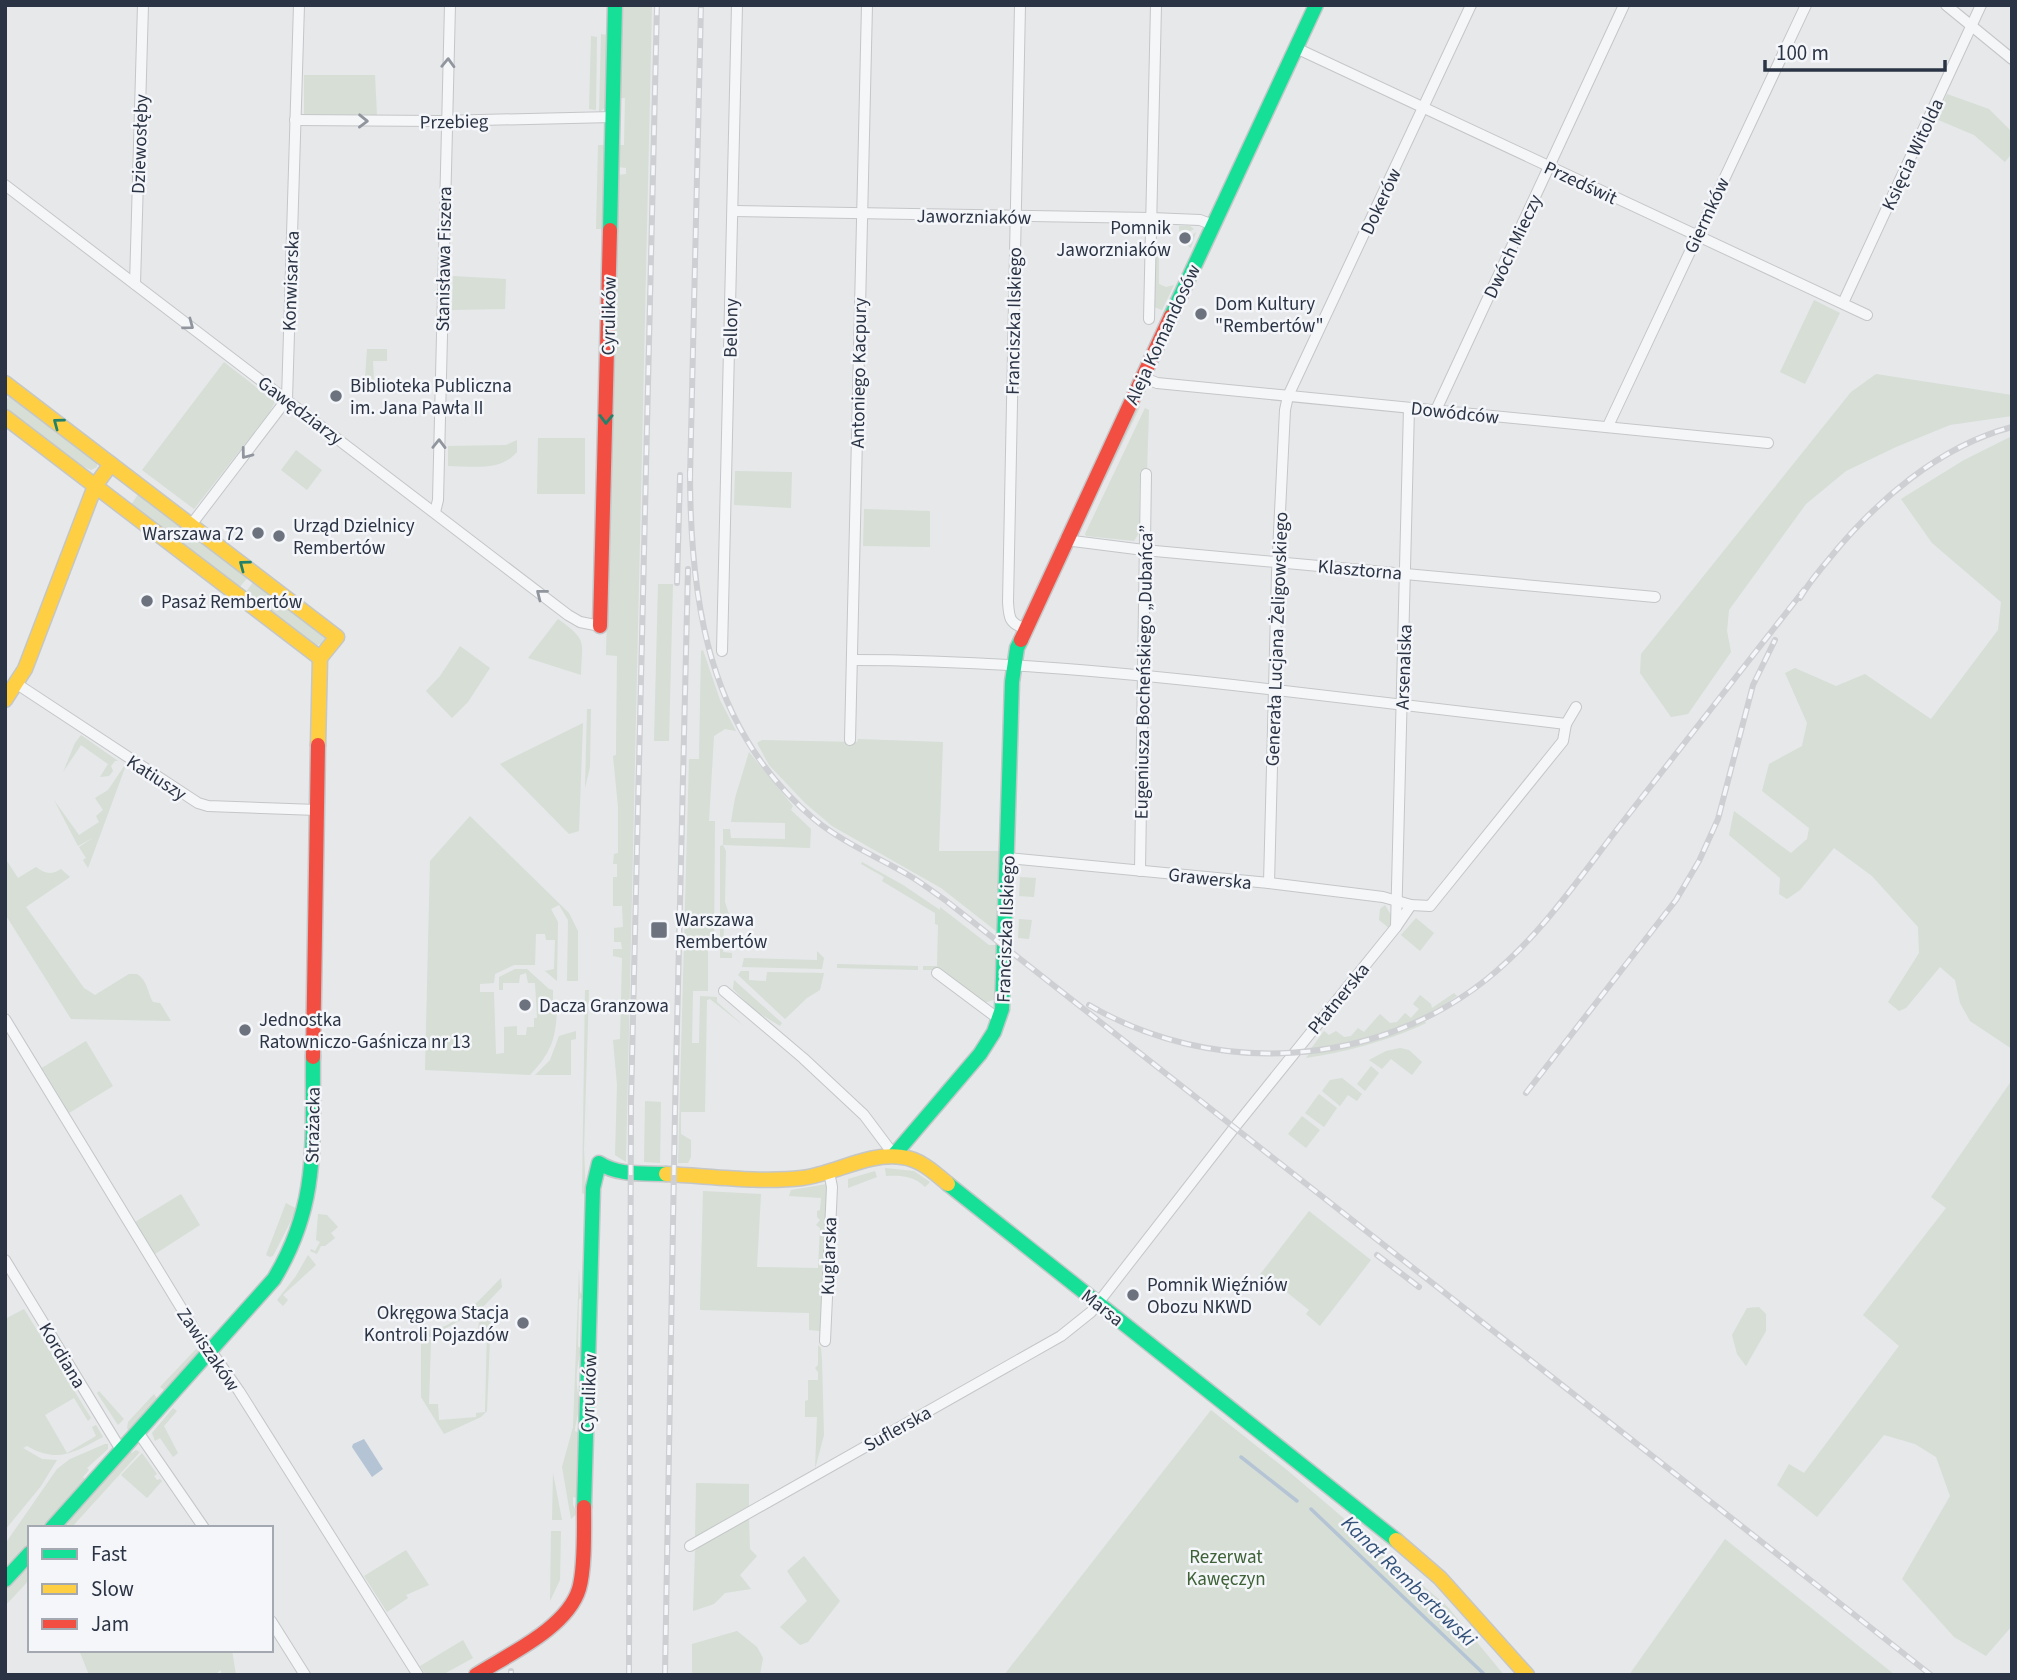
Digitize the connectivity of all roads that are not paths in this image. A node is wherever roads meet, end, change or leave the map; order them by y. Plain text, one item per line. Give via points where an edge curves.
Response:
1 (143, 5) edge
2 (299, 5) edge
3 (450, 5) edge
4 (615, 5) edge
5 (737, 5) edge
6 (867, 5) edge
7 (1020, 5) edge
8 (1156, 5) edge
9 (1316, 5) edge
10 (1471, 5) edge
11 (1624, 5) edge
12 (1806, 5) edge
13 (1946, 5) edge
14 (1981, 5) edge
15 (1972, 25) junction
16 (1296, 48) junction
17 (2012, 59) edge
18 (1423, 108) junction
19 (613, 117) junction
20 (295, 120) junction
21 (447, 121) junction
22 (1548, 167) junction
23 (5, 185) edge
24 (733, 211) junction
25 (861, 215) junction
26 (1015, 216) junction
27 (1151, 218) junction
28 (1213, 225) junction
29 (1697, 235) junction
30 (135, 284) junction
31 (1843, 303) junction
32 (1867, 315) dead end
33 (1149, 319) dead end
34 (1142, 377) junction
35 (5, 383) edge
36 (1288, 396) junction
37 (287, 399) junction
38 (1409, 408) junction
39 (1436, 410) junction
40 (5, 417) edge
41 (1608, 426) junction
42 (1768, 443) dead end
43 (111, 464) junction
44 (1146, 474) dead end
45 (95, 486) junction
46 (435, 512) junction
47 (191, 525) junction
48 (1065, 540) junction
49 (1144, 550) junction
50 (1278, 561) junction
51 (1406, 573) junction
52 (1655, 597) dead end
53 (600, 626) joint
54 (1024, 628) junction
55 (722, 651) dead end
56 (320, 658) junction
57 (852, 660) junction
58 (1014, 664) junction
59 (1142, 675) junction
60 (18, 684) junction
61 (1274, 689) junction
62 (5, 700) edge
63 (1402, 703) junction
64 (1576, 707) dead end
65 (1566, 724) junction
66 (850, 740) dead end
67 (317, 810) junction
68 (1008, 858) junction
69 (1140, 871) junction
70 (1269, 883) junction
71 (1396, 899) junction
72 (1411, 905) junction
73 (1396, 927) junction
74 (937, 973) dead end
75 (724, 991) dead end
76 (5, 1020) edge
77 (1000, 1020) junction
78 (894, 1155) junction
79 (599, 1163) joint
80 (829, 1172) junction
81 (5, 1260) edge
82 (1099, 1304) junction
83 (825, 1341) dead end
84 (211, 1351) junction
85 (138, 1432) junction
86 (121, 1450) junction
87 (54, 1526) edge
88 (203, 1526) edge
89 (690, 1546) dead end
90 (28, 1555) edge
91 (5, 1580) edge
92 (273, 1624) edge
93 (305, 1675) edge
94 (418, 1675) edge
95 (476, 1675) edge
96 (1527, 1675) edge

1 - 30 street, Dziewosłęby
2 - 20 street, Konwisarska
21 -> 3 street, Stanisława Fiszera
4 - 19 street, Cyrulików
5 - 24 street, Bellony
6 - 25 street, Antoniego Kacpury
7 - 26 street, Franciszka Ilskiego
8 - 27 street
9 - 16 street, Aleja Komandosów
10 - 18 street, Dokerów
11 - 22 street, Dwóch Mieczy
12 - 29 street, Giermków
13 - 15 street
14 - 15 street, Księcia Witolda
15 - 17 street
15 - 31 street, Księcia Witolda
16 - 18 street, Przedświt
16 - 28 street, Aleja Komandosów
18 - 22 street, Przedświt
18 - 36 street, Dokerów
19 - 21 street, Przebieg
19 -> 53 street, Cyrulików
20 -> 21 street, Przebieg
20 - 37 street, Konwisarska
46 -> 21 street, Stanisława Fiszera
22 - 29 street, Przedświt
22 - 39 street, Dwóch Mieczy
23 - 30 street, Gawędziarzy
24 - 25 street, Jaworzniaków
24 - 55 street, Bellony
25 - 26 street, Jaworzniaków
25 - 57 street, Antoniego Kacpury
26 - 27 street, Jaworzniaków
26 - 54 street, Franciszka Ilskiego via 1009,612 1013,623
27 - 28 street, Jaworzniaków via 1200,220
27 - 33 street
28 - 34 street, Aleja Komandosów
29 - 31 street, Przedświt
29 - 41 street, Giermków
30 -> 37 street, Gawędziarzy
31 - 32 street, Przedświt
34 - 36 street, Dowódców via 1157,383
34 - 48 street, Aleja Komandosów
43 -> 35 street
36 - 38 street, Dowódców
36 - 50 street, Generała Lucjana Żeligowskiego
37 - 46 street, Gawędziarzy
37 -> 47 street
38 - 39 street, Dowódców
38 - 51 street, Arsenalska
39 - 41 street, Dowódców
40 - 45 street
41 - 42 street, Dowódców
43 - 45 street
43 - 47 street
44 - 49 street, Eugeniusza Bocheńskiego „Dubańca”
45 - 56 street
45 - 60 street
53 -> 46 street, Gawędziarzy via 568,615
56 -> 47 street via 337,637
48 - 49 street, Klasztorna
48 - 54 street, Aleja Komandosów
49 - 50 street, Klasztorna
49 - 59 street, Eugeniusza Bocheńskiego „Dubańca”
50 - 51 street, Klasztorna
50 - 61 street, Generała Lucjana Żeligowskiego
51 - 52 street, Klasztorna
51 - 63 street, Arsenalska
54 - 58 street, Aleja Komandosów
56 - 67 street, Strażacka
57 - 58 street
57 - 66 street, Antoniego Kacpury
58 - 59 street
58 - 68 street, Franciszka Ilskiego
59 - 61 street
59 - 69 street, Eugeniusza Bocheńskiego „Dubańca”
60 - 62 street
60 - 67 street, Katiuszy via 198,803
61 - 63 street
61 - 70 street, Generała Lucjana Żeligowskiego
63 - 65 street
63 - 71 street, Arsenalska
64 - 65 street
65 - 72 street via 1563,741 1432,905
67 - 84 street, Strażacka via 309,1200 283,1266
68 - 69 street, Grawerska
68 - 77 street, Franciszka Ilskiego
69 - 70 street, Grawerska
70 - 71 street, Grawerska
71 - 72 street, Grawerska
71 - 73 street, Arsenalska
72 - 73 street, Płatnerska
73 - 82 street, Płatnerska
74 - 77 street
75 - 78 street via 864,1115
76 - 84 street, Zawiszaków
77 - 78 street, Franciszka Ilskiego via 980,1054
78 - 80 street, Marsa
78 - 82 street, Marsa via 926,1166
79 - 80 street, Marsa via 621,1172 772,1179
79 - 95 street, Cyrulików via 593,1188 582,1575 576,1599 562,1618
80 - 83 street, Kuglarska
81 - 86 street, Kordiana
82 - 89 street, Suflerska via 1061,1336
82 - 96 street, Marsa via 1440,1577
84 - 85 street, Strażacka
84 - 94 street, Zawiszaków
85 - 86 street, Strażacka
85 - 88 street
86 - 87 street, Strażacka
90 - 91 street
92 - 93 street

